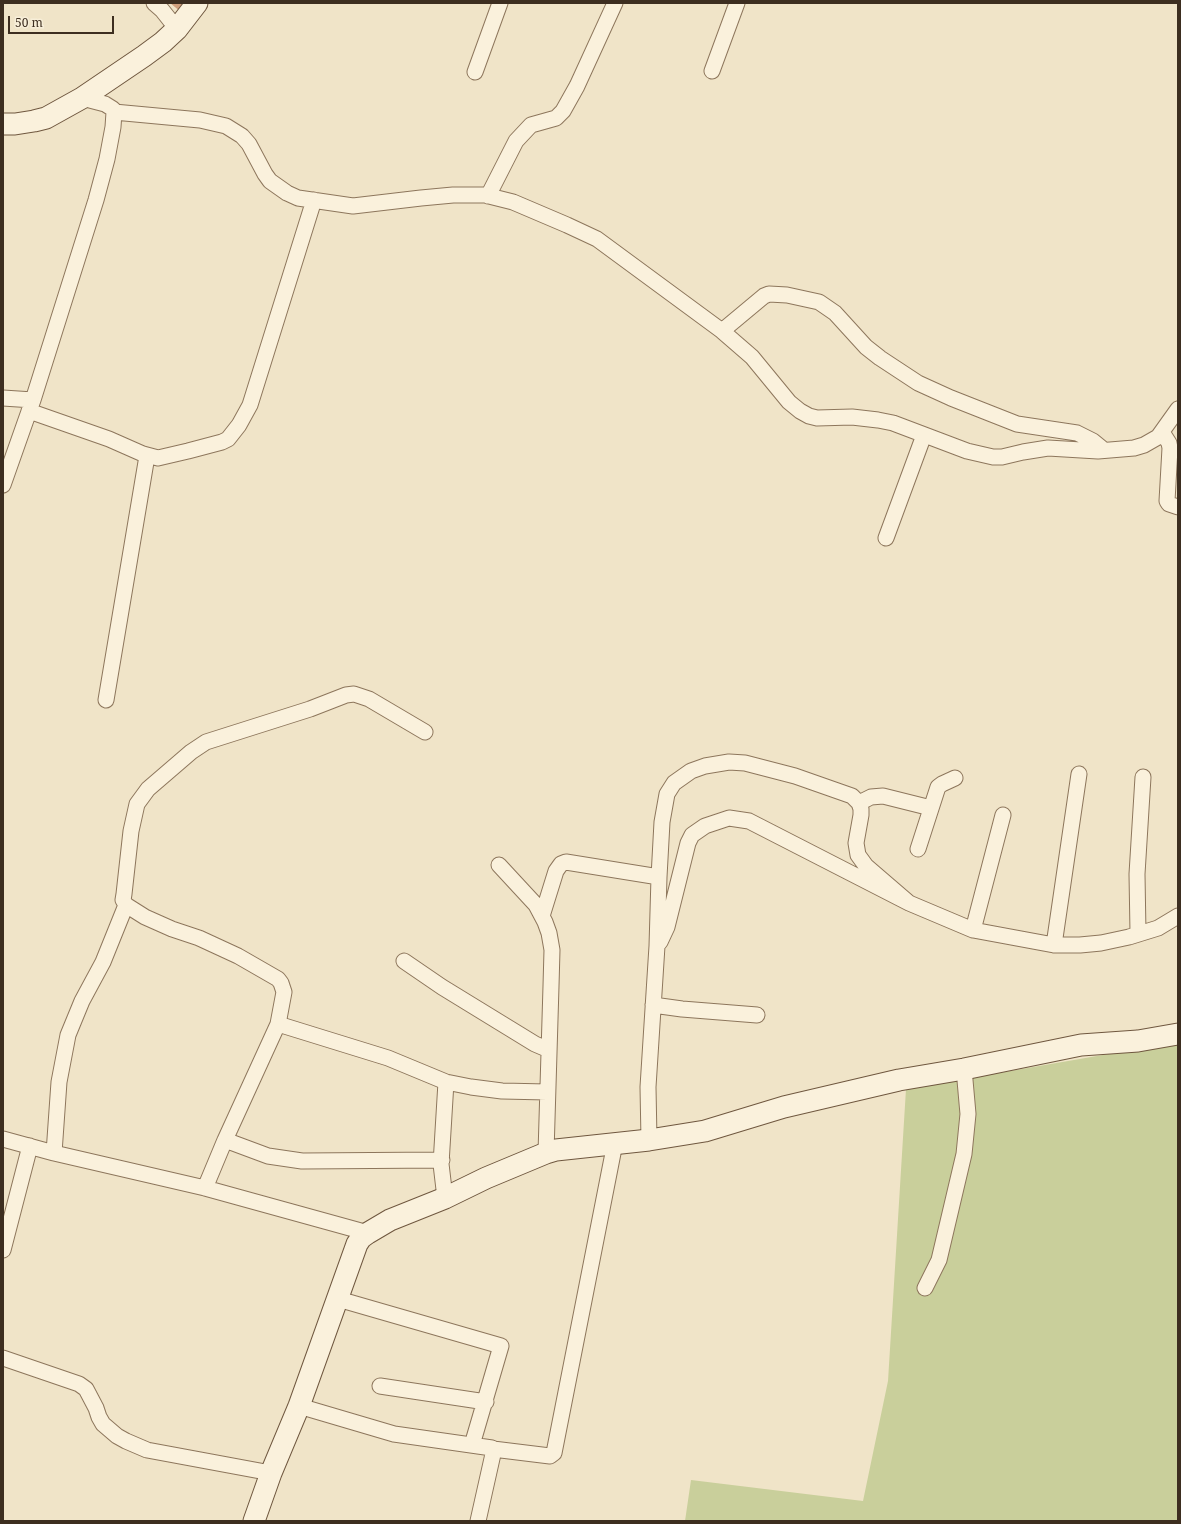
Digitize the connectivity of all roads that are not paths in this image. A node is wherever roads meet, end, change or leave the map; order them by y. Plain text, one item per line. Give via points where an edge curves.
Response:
1 (154, 3) edge
2 (197, 3) edge
3 (500, 3) edge
4 (615, 3) edge
5 (737, 3) edge
6 (178, 29) junction
7 (712, 71) dead end
8 (475, 72) dead end
9 (82, 98) junction
10 (114, 112) junction
11 (3, 124) edge
12 (488, 196) junction
13 (314, 200) junction
14 (722, 331) junction
15 (3, 398) edge
16 (31, 405) junction
17 (1178, 409) edge
18 (1162, 432) junction
19 (924, 435) junction
20 (1104, 450) junction
21 (147, 456) junction
22 (3, 485) edge
23 (1178, 507) edge
24 (886, 538) dead end
25 (106, 700) dead end
26 (425, 732) dead end
27 (1079, 774) dead end
28 (1143, 777) dead end
29 (955, 778) dead end
30 (859, 803) junction
31 (931, 808) junction
32 (1003, 815) dead end
33 (918, 849) dead end
34 (499, 865) dead end
35 (659, 877) junction
36 (909, 903) junction
37 (126, 905) junction
38 (542, 916) junction
39 (1178, 916) edge
40 (973, 930) junction
41 (1138, 933) junction
42 (1054, 945) junction
43 (657, 946) junction
44 (404, 961) dead end
45 (653, 1005) junction
46 (757, 1015) dead end
47 (278, 1024) junction
48 (1178, 1034) edge
49 (549, 1050) junction
50 (964, 1069) junction
51 (446, 1082) junction
52 (547, 1092) junction
53 (3, 1139) edge
54 (225, 1140) junction
55 (649, 1140) junction
56 (615, 1143) junction
57 (30, 1146) junction
58 (54, 1153) junction
59 (546, 1153) junction
60 (442, 1160) junction
61 (205, 1188) junction
62 (445, 1198) junction
63 (368, 1233) junction
64 (3, 1250) edge
65 (925, 1288) dead end
66 (338, 1299) junction
67 (3, 1358) edge
68 (380, 1386) dead end
69 (486, 1402) junction
70 (299, 1406) junction
71 (472, 1445) junction
72 (494, 1449) junction
73 (271, 1473) junction
74 (255, 1521) edge
75 (478, 1521) edge

1 - 6 street
2 - 6 street
3 - 8 street
4 - 12 street via 563,112 556,118 528,127 516,140
5 - 7 street
6 - 9 street via 144,56
9 - 10 street via 105,104
9 - 11 street via 46,118
10 - 13 street via 200,120 226,126 249,144 270,181 298,198
10 - 16 street via 114,122 96,200
12 - 13 street via 453,195 353,206
12 - 14 street via 513,202 596,239
13 - 21 street via 250,405 239,425 228,439 222,442 162,458
14 - 19 street via 752,357 789,402 809,416 878,420
14 - 20 street via 769,294 819,302 835,313 866,347 918,383 1017,424 1077,433
15 - 16 street
16 - 21 street
16 - 22 street
17 - 18 street
18 - 20 street via 1134,448
18 - 23 street via 1170,448 1167,501
19 - 20 street via 956,448 993,457 1048,448
19 - 24 street
21 - 25 street
26 - 37 street via 369,699 354,694 206,742 148,789 137,804 131,831 123,900
27 - 42 street
28 - 41 street via 1137,874
29 - 31 street via 938,787
30 - 31 street via 871,797 883,796
30 - 35 street via 852,796 833,788 745,763 729,762 691,771 674,783 668,794 662,822
30 - 36 street via 861,815 856,843 858,855 866,866
31 - 33 street
32 - 40 street
34 - 38 street via 531,898
35 - 38 street via 566,862 556,871
35 - 43 street
36 - 40 street
36 - 43 street via 749,821 729,818 705,826 692,835 668,927
37 - 47 street via 145,917 238,956 278,979 284,992
37 - 58 street via 103,962 82,1001 68,1035 59,1082
38 - 49 street via 552,950
39 - 41 street via 1158,928
40 - 42 street
41 - 42 street via 1101,943
43 - 45 street
44 - 49 street via 448,991
45 - 46 street
45 - 55 street via 648,1087
47 - 51 street via 388,1058
47 - 54 street
48 - 50 street via 1138,1041 1081,1045
49 - 52 street
50 - 55 street via 899,1080 784,1107 704,1131
50 - 65 street via 968,1114 964,1154 939,1260
51 - 52 street via 502,1091
51 - 60 street
52 - 59 street
53 - 57 street
54 - 60 street via 268,1156 302,1161
54 - 61 street
55 - 56 street
56 - 59 street
56 - 72 street via 555,1451 553,1456 550,1456
57 - 58 street
57 - 64 street
58 - 61 street
59 - 62 street
60 - 62 street
61 - 63 street
62 - 63 street via 390,1220
63 - 66 street via 357,1244
66 - 69 street via 501,1346
66 - 70 street
67 - 73 street via 79,1384 86,1389 103,1424 126,1441 148,1450
68 - 69 street
69 - 71 street
70 - 71 street via 394,1434
70 - 73 street
71 - 72 street
72 - 75 street
73 - 74 street

